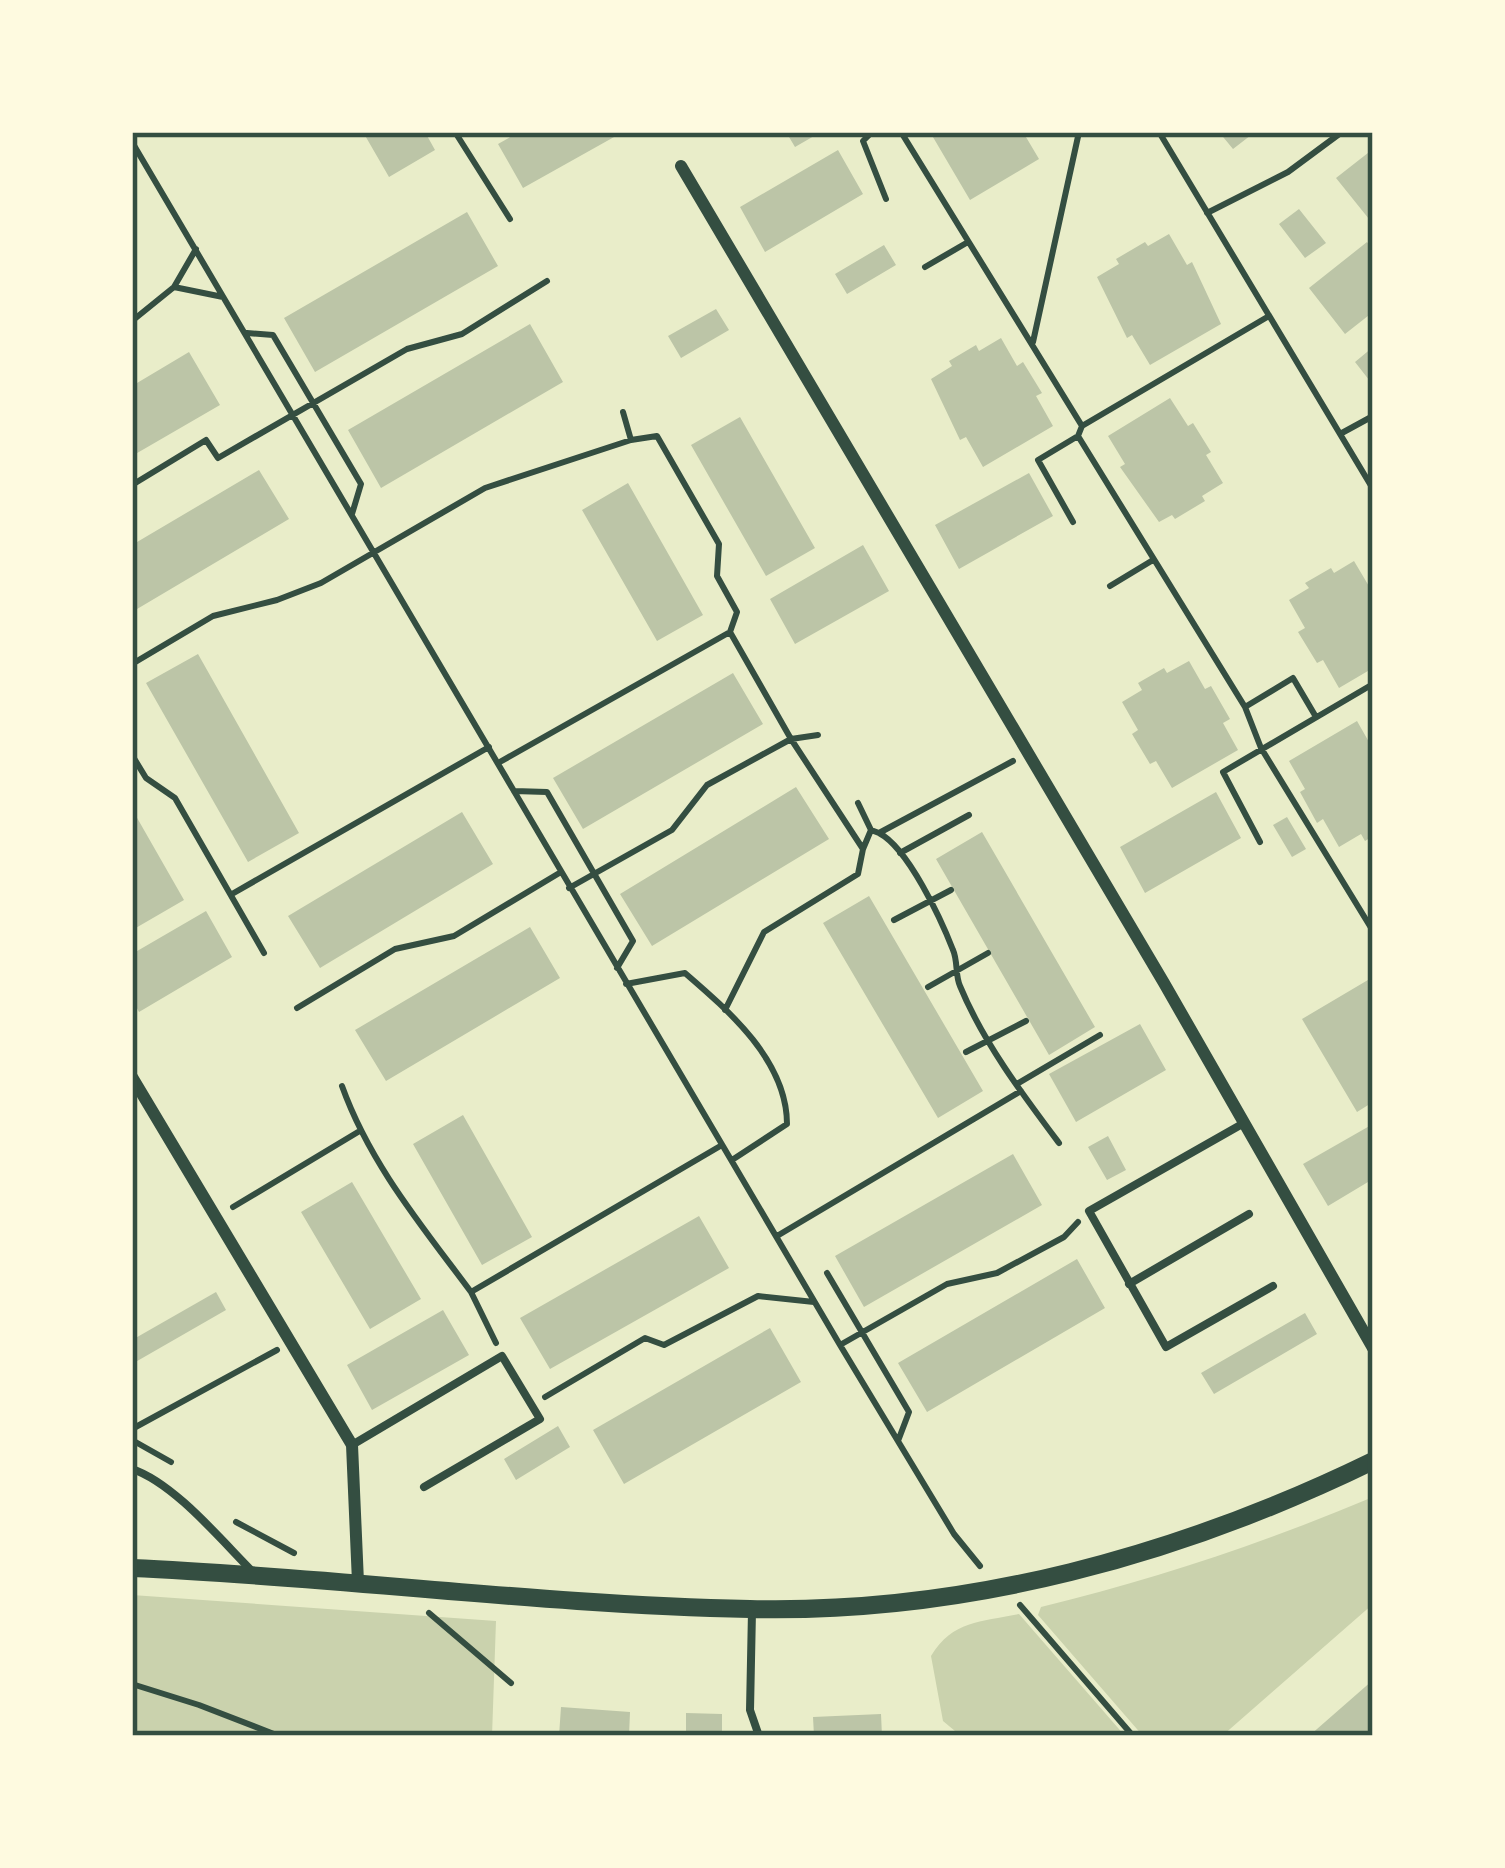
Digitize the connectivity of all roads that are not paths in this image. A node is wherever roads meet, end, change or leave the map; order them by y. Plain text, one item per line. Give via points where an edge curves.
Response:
1 (681, 166) dead end
2 (132, 1077) edge
3 (1245, 1122) junction
4 (1249, 1214) dead end
5 (1129, 1284) junction
6 (1273, 1286) dead end
7 (1373, 1348) edge
8 (352, 1445) junction
9 (1373, 1461) edge
10 (132, 1469) edge
11 (424, 1486) dead end
12 (132, 1568) edge
13 (255, 1574) junction
14 (358, 1582) junction
15 (752, 1610) junction
16 (756, 1735) edge

1 - 3 street
2 - 8 street
3 - 5 lane via 1090,1211
3 - 7 street
4 - 5 lane
5 - 6 lane via 1166,1347
8 - 11 lane via 502,1356 540,1419
8 - 14 street
9 - 15 street via 1202,1536 1073,1572 883,1603
10 - 13 lane via 170,1493
12 - 13 street
13 - 14 street
14 - 15 street
15 - 16 lane

